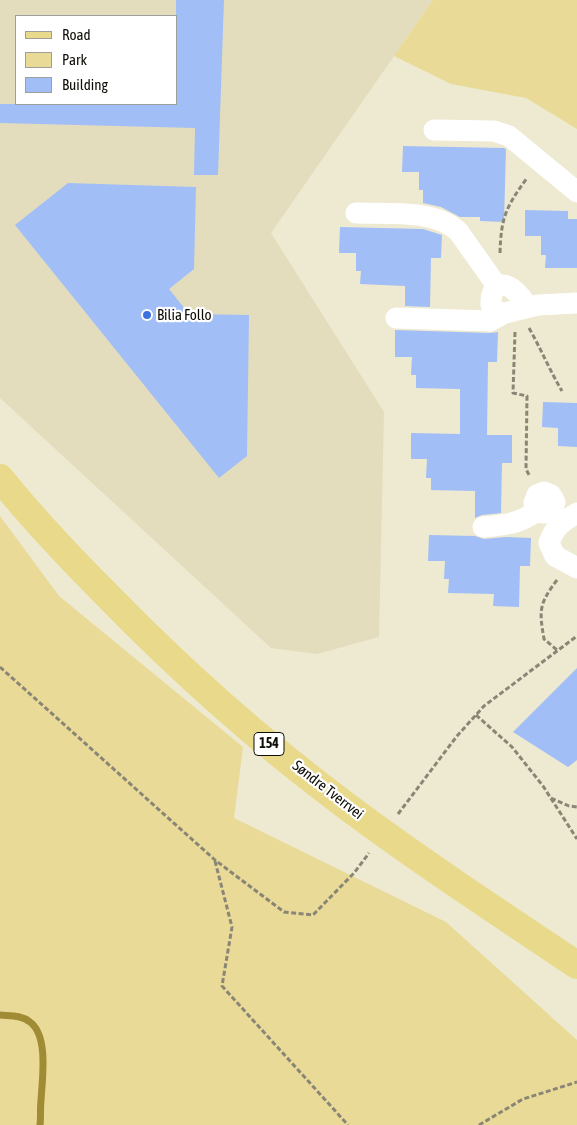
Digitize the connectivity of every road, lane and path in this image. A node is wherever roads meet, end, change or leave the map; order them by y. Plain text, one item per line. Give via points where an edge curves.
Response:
1 (434, 130) dead end
2 (540, 160) junction
3 (577, 192) edge
4 (356, 213) dead end
5 (500, 286) junction
6 (577, 303) edge
7 (517, 310) junction
8 (396, 318) dead end
9 (562, 391) dead end
10 (0, 478) edge
11 (531, 479) dead end
12 (577, 511) edge
13 (484, 527) dead end
14 (573, 566) edge
15 (577, 636) edge
16 (557, 650) junction
17 (0, 667) edge
18 (476, 714) junction
19 (550, 798) junction
20 (577, 806) edge
21 (394, 820) dead end
22 (575, 834) edge
23 (577, 839) edge
24 (371, 850) dead end
25 (215, 860) junction
26 (577, 965) edge
27 (577, 1082) edge
28 (348, 1125) edge
29 (480, 1125) edge

1 - 2 street via 494,131 509,136
2 - 3 street
2 - 5 path via 511,200 503,217
4 - 5 street via 423,216 451,224
5 - 7 street via 508,286 521,296
6 - 7 street
7 - 8 street via 490,321
7 - 9 path
7 - 11 path via 513,394 527,396 526,469
10 - 26 main road, Søndre Tverrvei / 154 via 81,569 207,692 344,804 436,871
12 - 13 street via 545,508 521,521
12 - 14 street via 555,529 549,543 555,556
14 - 16 path via 544,598 540,619 544,639
15 - 16 path
16 - 18 path
17 - 25 path
18 - 19 path via 512,747
18 - 21 path
19 - 20 path
19 - 22 path
22 - 23 path
24 - 25 path via 354,873 313,915 284,912
25 - 28 path via 232,927 222,986
27 - 29 path via 523,1098

